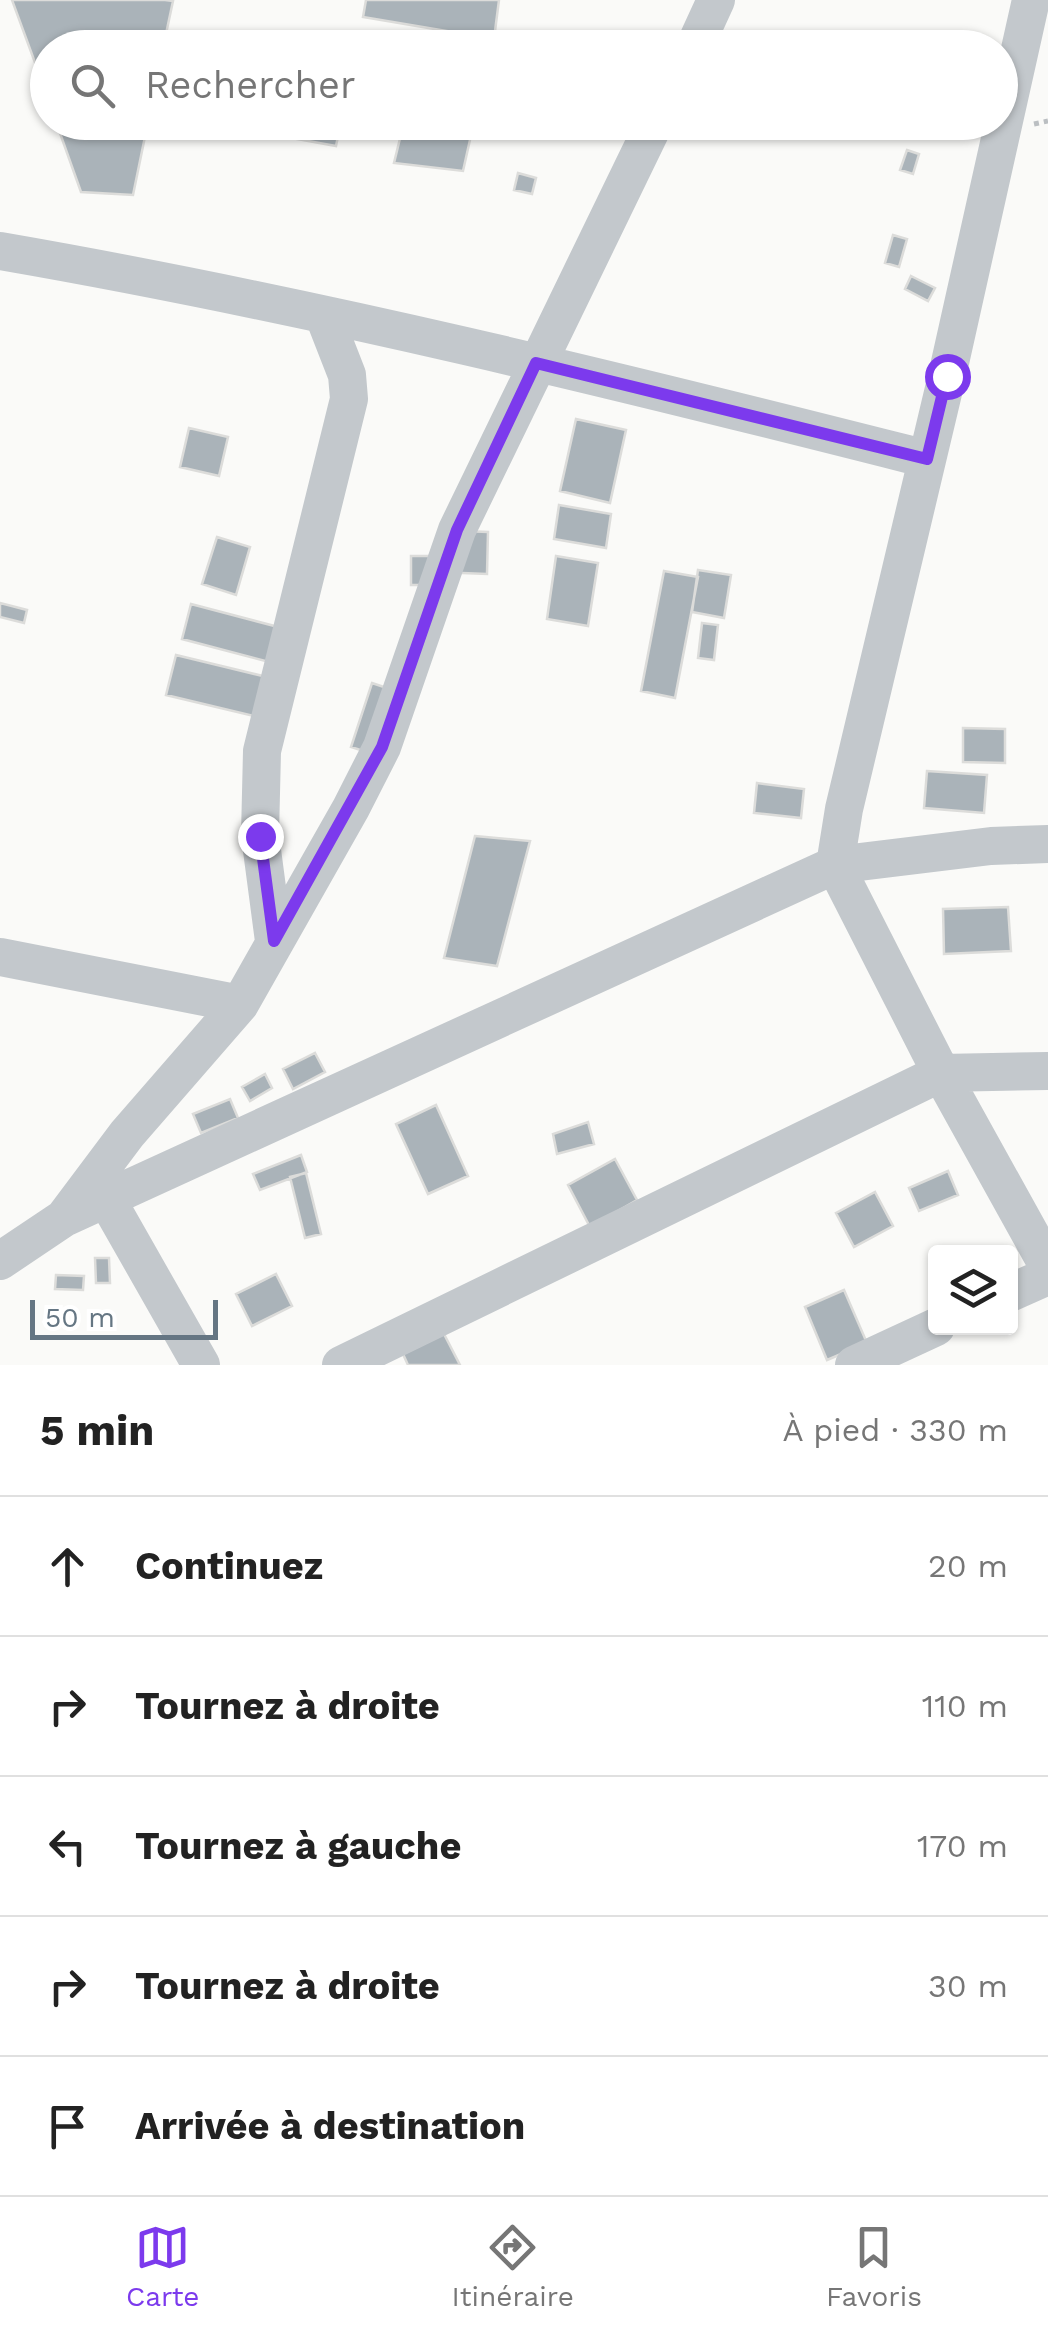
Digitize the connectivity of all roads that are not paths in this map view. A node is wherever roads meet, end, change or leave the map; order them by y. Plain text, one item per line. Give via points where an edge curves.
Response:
1 (716, 0) edge
2 (1031, 0) edge
3 (702, 30) edge
4 (1018, 57) edge
5 (646, 140) edge
6 (999, 140) edge
7 (0, 251) edge
8 (324, 316) junction
9 (536, 363) junction
10 (927, 459) junction
11 (1048, 844) edge
12 (835, 865) junction
13 (274, 941) junction
14 (0, 957) edge
15 (240, 1004) junction
16 (941, 1072) junction
17 (1048, 1072) edge
18 (106, 1198) junction
19 (64, 1218) junction
20 (0, 1261) edge
21 (1048, 1266) edge
22 (1048, 1276) edge
23 (1018, 1289) edge
24 (928, 1331) edge
25 (201, 1365) edge
26 (341, 1365) edge
27 (854, 1365) edge

1 - 3 street
2 - 4 street
5 - 9 street
6 - 10 street
7 - 8 street
8 - 9 street
8 - 13 street via 350,398 262,751 260,836
9 - 10 street
9 - 13 street via 457,530 382,747
10 - 12 street
11 - 12 street
12 - 16 street
12 - 18 street
13 - 15 street
14 - 15 street
15 - 19 street via 126,1134
16 - 17 street
16 - 21 street
16 - 26 street
18 - 19 street
18 - 25 street
19 - 20 street
22 - 23 street
24 - 27 street

